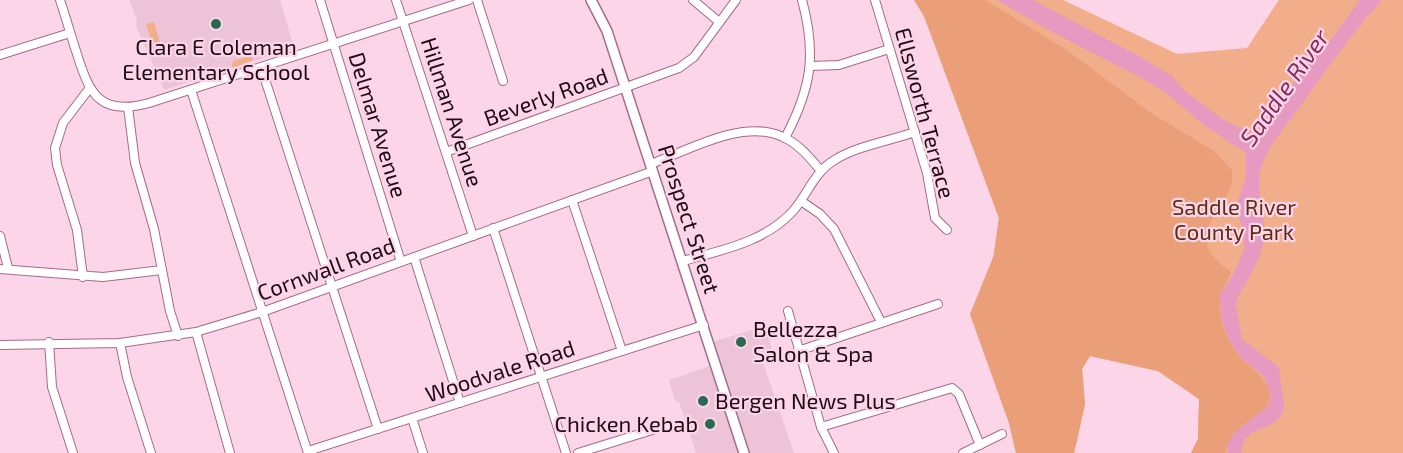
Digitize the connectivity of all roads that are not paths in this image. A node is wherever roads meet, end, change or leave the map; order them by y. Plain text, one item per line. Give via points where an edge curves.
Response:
1 (60, 0) edge
2 (320, 0) edge
3 (396, 0) edge
4 (469, 0) edge
5 (477, 0) edge
6 (591, 0) edge
7 (693, 0) edge
8 (736, 0) edge
9 (802, 0) edge
10 (875, 0) edge
11 (403, 21) junction
12 (718, 21) junction
13 (70, 33) junction
14 (334, 43) junction
15 (890, 50) junction
16 (0, 55) edge
17 (810, 66) junction
18 (261, 68) junction
19 (503, 81) dead end
20 (625, 87) junction
21 (89, 89) junction
22 (191, 90) junction
23 (128, 107) junction
24 (915, 132) junction
25 (785, 138) junction
26 (446, 152) junction
27 (652, 167) junction
28 (821, 171) junction
29 (572, 200) junction
30 (801, 201) junction
31 (493, 228) junction
32 (947, 230) dead end
33 (0, 236) edge
34 (473, 236) junction
35 (414, 257) junction
36 (683, 261) junction
37 (401, 262) junction
38 (4, 268) edge
39 (162, 270) junction
40 (83, 277) junction
41 (332, 287) junction
42 (938, 304) dead end
43 (788, 311) dead end
44 (262, 312) junction
45 (881, 322) junction
46 (704, 325) junction
47 (196, 332) junction
48 (178, 336) junction
49 (49, 342) junction
50 (120, 343) junction
51 (0, 345) edge
52 (622, 351) junction
53 (798, 351) junction
54 (541, 377) junction
55 (460, 403) junction
56 (412, 418) junction
57 (665, 426) dead end
58 (822, 427) junction
59 (378, 429) junction
60 (1002, 434) dead end
61 (980, 444) junction
62 (602, 450) edge
63 (308, 452) edge
64 (73, 453) edge
65 (151, 453) edge
66 (230, 453) edge
67 (423, 453) edge
68 (566, 453) edge
69 (578, 453) edge
70 (744, 453) edge
71 (834, 453) edge
72 (963, 453) edge

1 - 13 street
2 - 14 street, Delmar Avenue
3 - 11 street, Hillman Avenue
4 - 11 street
5 - 19 street
6 - 20 main road, Prospect Street via 607,31
7 - 12 street
8 - 12 street, Beverly Road
9 - 17 street
10 - 15 street, Ellsworth Terrace
11 - 14 street
11 - 26 street, Hillman Avenue
12 - 20 street, Beverly Road via 687,63
13 - 16 street
13 - 21 street
14 - 18 street
14 - 37 street, Delmar Avenue
15 - 17 street via 839,65
15 - 24 street, Ellsworth Terrace
17 - 25 street via 804,101
18 - 22 street
18 - 41 street
20 - 26 street, Beverly Road
20 - 27 main road, Prospect Street
21 - 23 street via 105,103
21 - 40 street via 63,123 55,148 77,230
22 - 23 street
22 - 44 street
23 - 39 street via 135,163
24 - 28 street via 843,156
24 - 32 street, Ellsworth Terrace via 935,218
25 - 27 street, Cornwall Road via 764,131 744,131
25 - 28 street
26 - 34 street, Hillman Avenue
27 - 29 street, Cornwall Road
27 - 36 main road, Prospect Street
28 - 30 street
29 - 31 street, Cornwall Road
29 - 52 street
30 - 36 street via 785,219 756,238
30 - 45 street via 834,229
31 - 34 street, Cornwall Road
31 - 54 street
33 - 38 street
34 - 35 street, Cornwall Road
35 - 37 street, Cornwall Road
35 - 55 street
36 - 46 main road, Prospect Street
37 - 41 street, Cornwall Road
38 - 40 street
39 - 40 street
39 - 48 street
41 - 44 street, Cornwall Road
41 - 59 street
42 - 45 street
43 - 53 street
44 - 47 street, Cornwall Road
44 - 63 street
45 - 53 street
46 - 52 street, Woodvale Road
46 - 70 main road, Prospect Street
47 - 48 street, Cornwall Road
47 - 66 street
48 - 50 street, Cornwall Road
49 - 50 street, Cornwall Road
49 - 51 street, Cornwall Road
49 - 64 street via 52,387
50 - 65 street
52 - 54 street, Woodvale Road
53 - 58 street
54 - 55 street, Woodvale Road
54 - 68 street
55 - 56 street, Woodvale Road
56 - 59 street, Woodvale Road
56 - 67 street
57 - 62 street
58 - 61 street via 952,388 959,394
58 - 71 street
59 - 63 street, Woodvale Road
60 - 61 street
61 - 72 street
62 - 69 street

